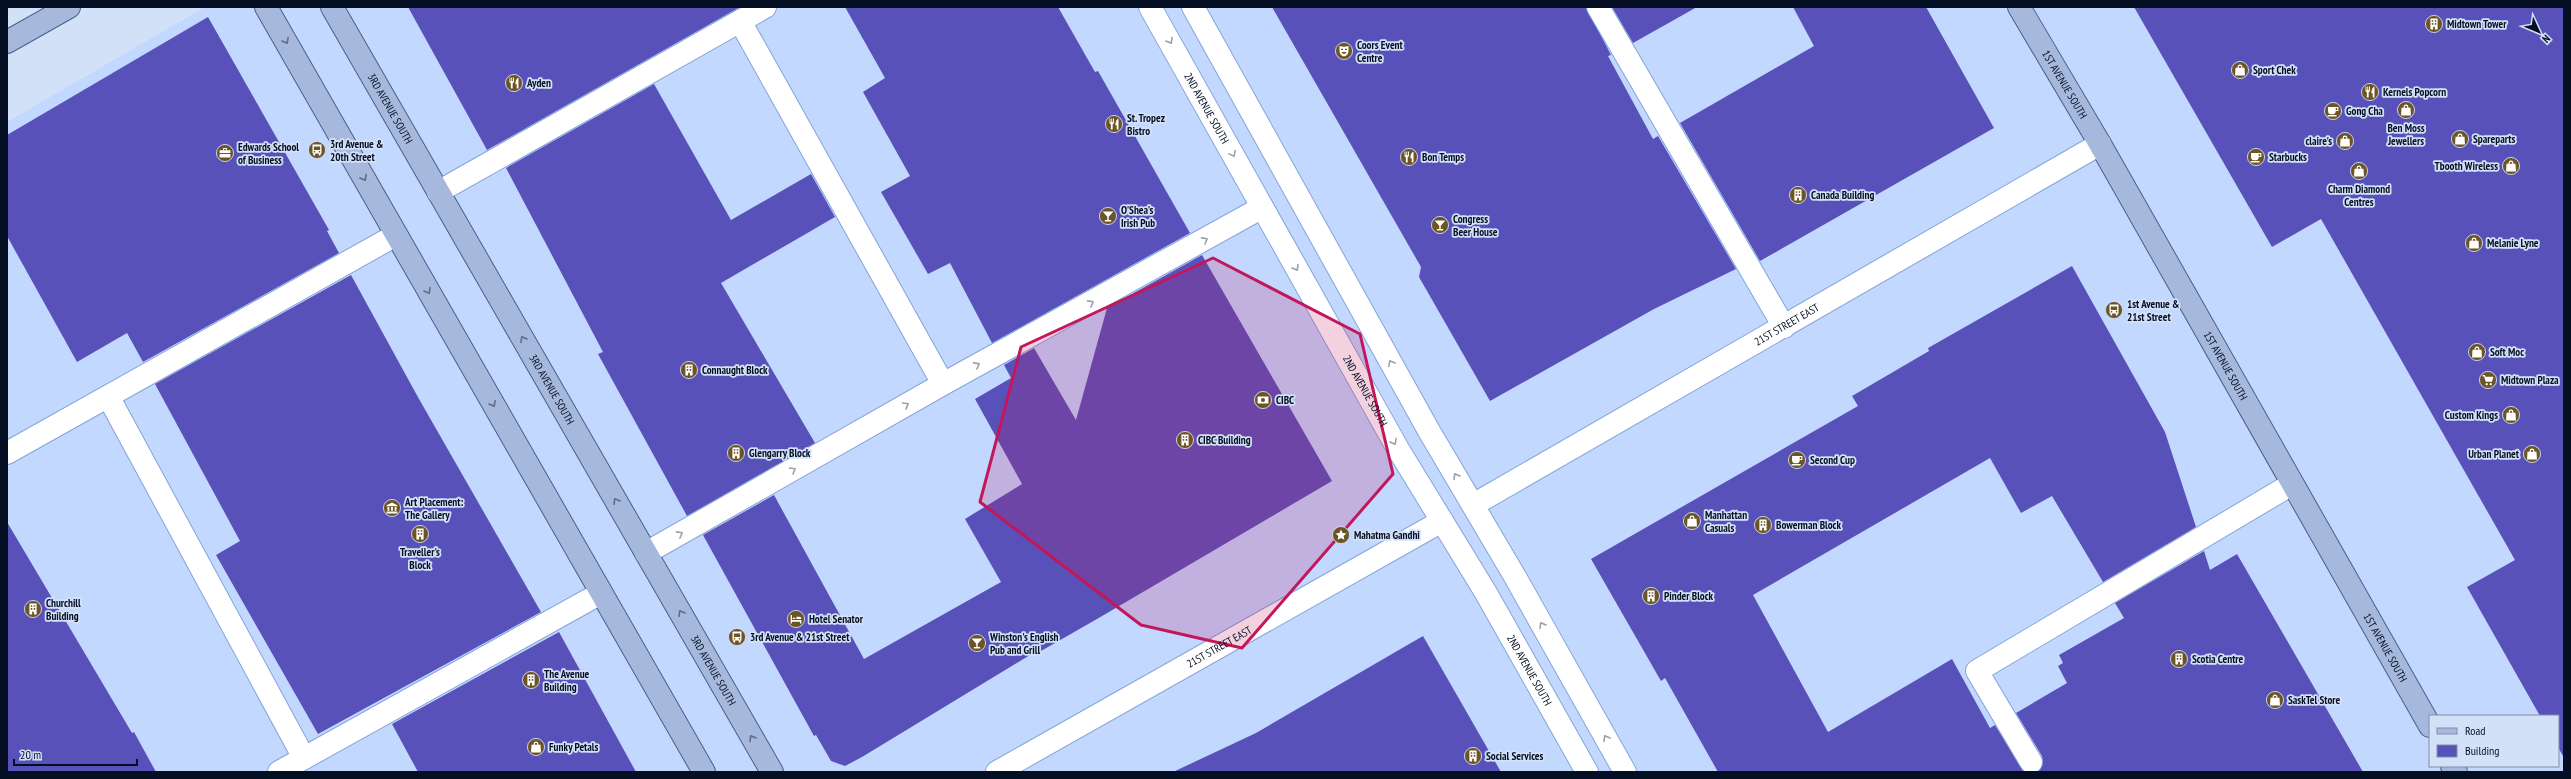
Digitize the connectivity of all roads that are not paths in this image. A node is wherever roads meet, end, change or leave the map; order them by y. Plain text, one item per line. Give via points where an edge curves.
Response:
1 (69, 7) edge
2 (266, 7) edge
3 (332, 7) edge
4 (765, 7) edge
5 (1150, 7) edge
6 (1193, 7) edge
7 (1598, 7) edge
8 (2019, 7) edge
9 (740, 21) junction
10 (7, 42) edge
11 (2100, 144) junction
12 (438, 192) junction
13 (1261, 208) junction
14 (396, 235) junction
15 (1784, 327) junction
16 (943, 384) junction
17 (109, 398) junction
18 (7, 453) edge
19 (2292, 484) junction
20 (1473, 505) junction
21 (1442, 521) junction
22 (646, 553) junction
23 (601, 593) junction
24 (2429, 724) edge
25 (304, 758) junction
26 (2031, 762) dead end
27 (279, 772) edge
28 (704, 772) edge
29 (772, 772) edge
30 (997, 772) edge
31 (1587, 772) edge
32 (1625, 772) edge

1 - 10 main road
2 -> 14 main road
3 - 12 main road, 3RD AVENUE SOUTH
4 - 9 street
5 -> 13 street, 2ND AVENUE SOUTH
20 -> 6 street via 1425,424
7 - 15 street
8 - 11 main road, 1ST AVENUE SOUTH
9 - 12 street
9 - 16 street
11 - 15 street, 21ST STREET EAST
11 - 19 main road, 1ST AVENUE SOUTH
22 -> 12 main road, 3RD AVENUE SOUTH
16 -> 13 street
13 -> 21 street, 2ND AVENUE SOUTH via 1398,449
14 - 17 street
14 -> 23 main road
15 - 20 street, 21ST STREET EAST
22 -> 16 street
17 - 18 street
17 - 25 street
19 - 24 main road, 1ST AVENUE SOUTH
19 - 26 street via 1977,671
32 -> 20 street
21 - 30 street, 21ST STREET EAST
21 - 31 street, 2ND AVENUE SOUTH via 1486,593
29 -> 22 main road, 3RD AVENUE SOUTH
23 - 25 street
23 - 28 main road
25 - 27 street

